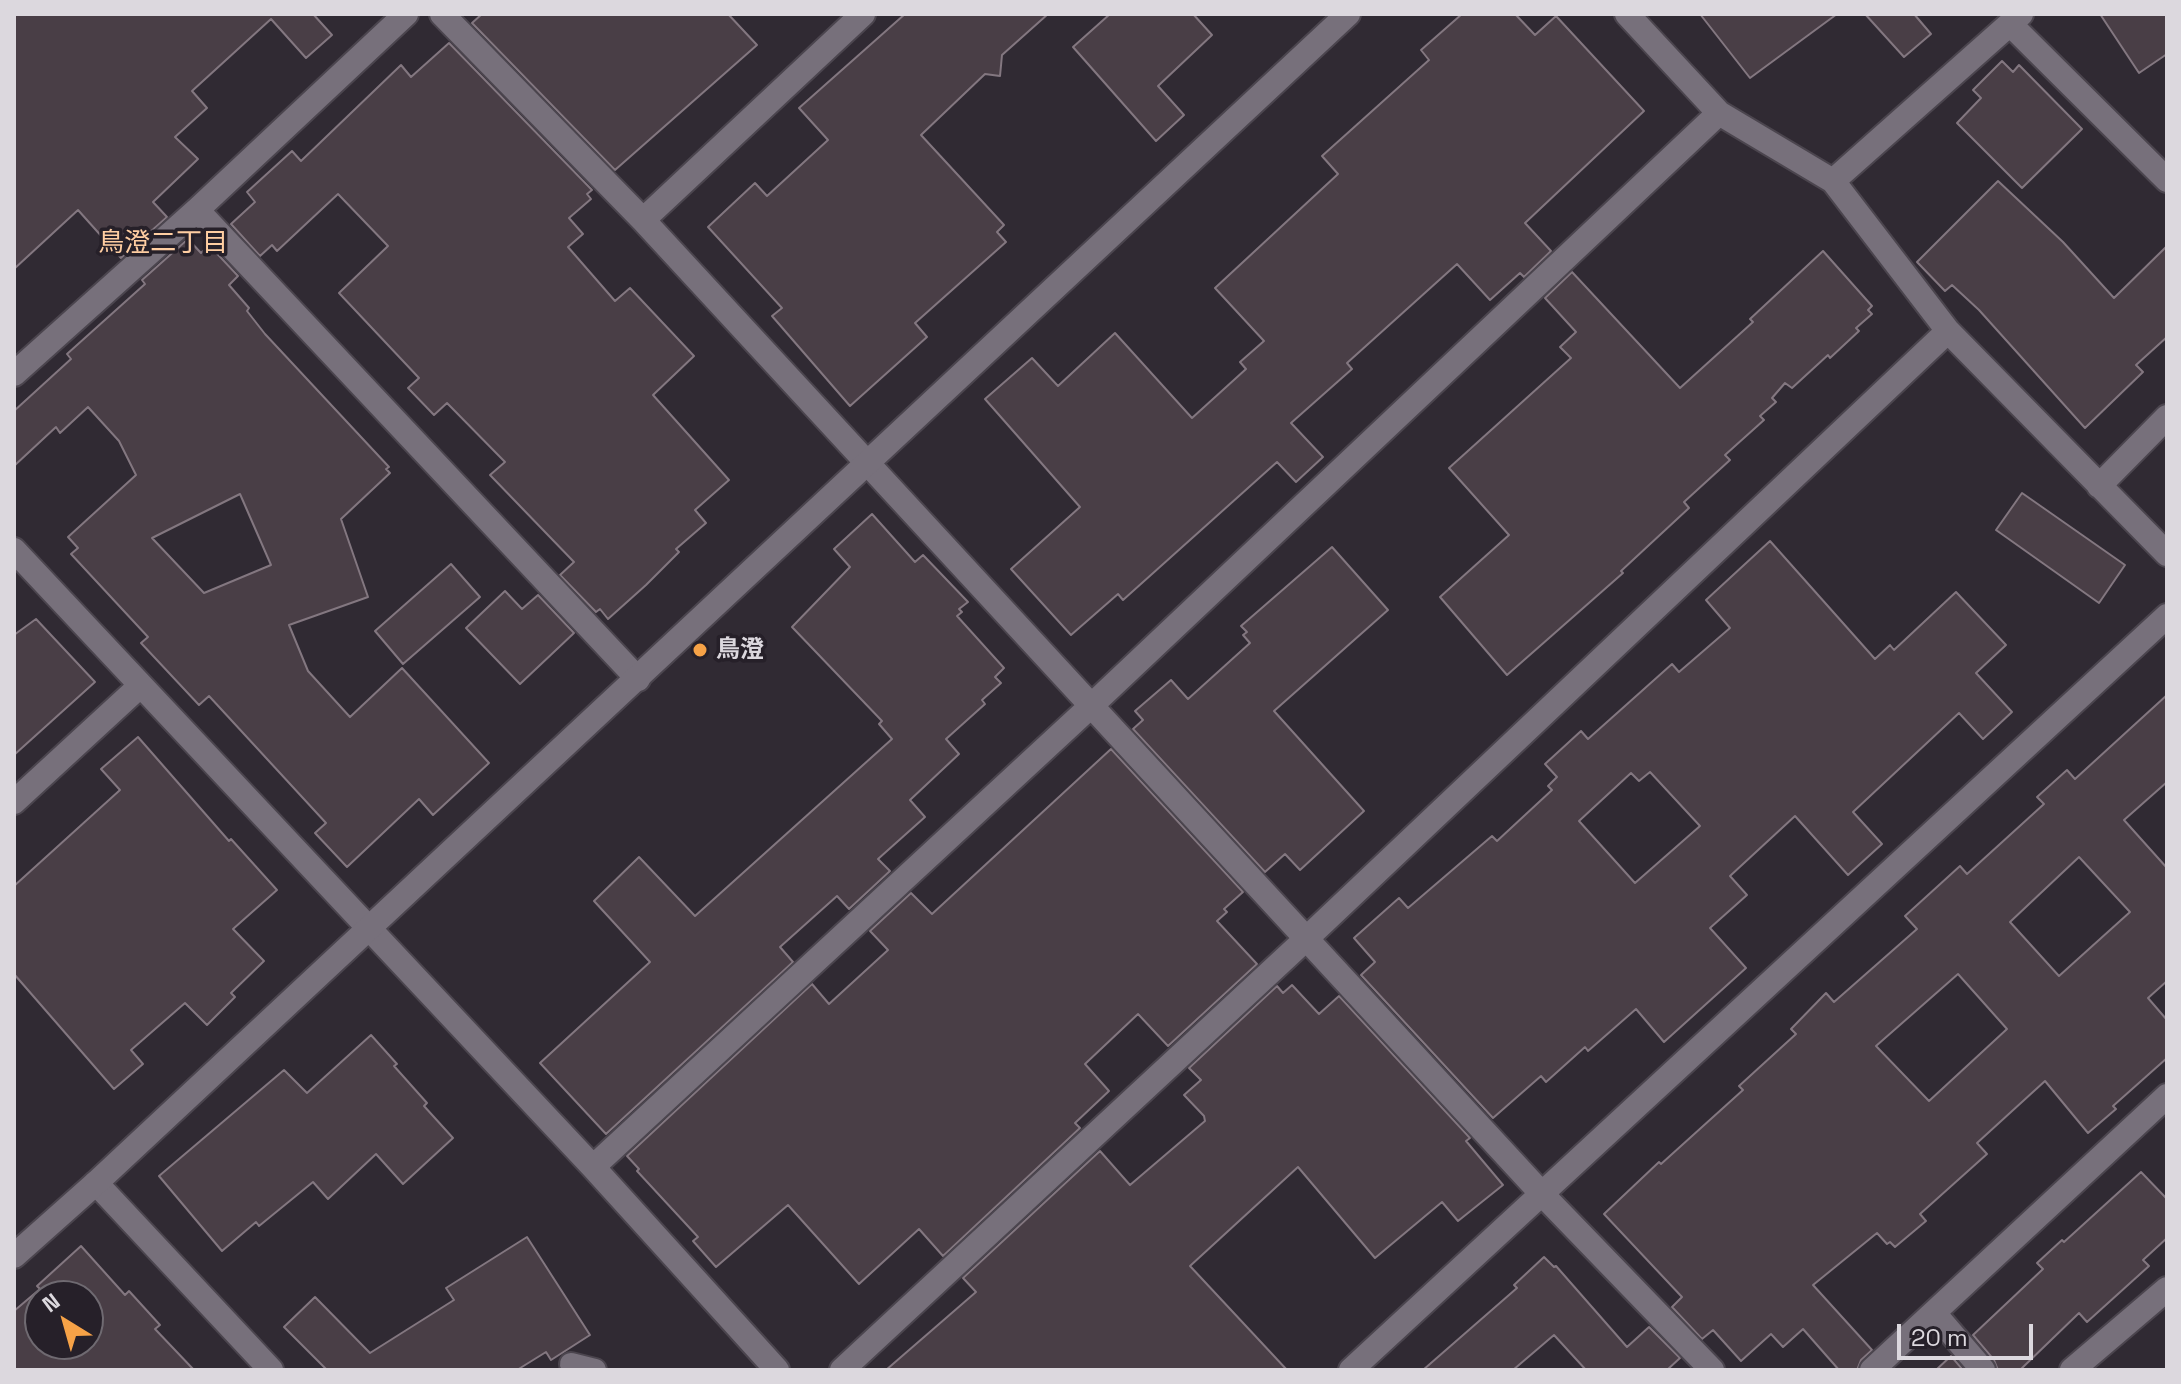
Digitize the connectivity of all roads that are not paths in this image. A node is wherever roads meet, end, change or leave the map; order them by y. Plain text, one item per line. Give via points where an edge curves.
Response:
1 (406, 14) edge
2 (442, 14) edge
3 (863, 14) edge
4 (1348, 14) edge
5 (1627, 14) edge
6 (2015, 19) edge
7 (1719, 113) junction
8 (2167, 180) edge
9 (1833, 181) junction
10 (197, 210) junction
11 (643, 220) junction
12 (1948, 331) junction
13 (14, 374) edge
14 (2167, 417) edge
15 (867, 465) junction
16 (2099, 486) junction
17 (14, 550) edge
18 (2167, 554) edge
19 (2167, 616) edge
20 (638, 679) junction
21 (140, 686) junction
22 (1091, 706) junction
23 (14, 802) edge
24 (368, 930) junction
25 (1307, 938) junction
26 (2167, 1096) edge
27 (593, 1167) junction
28 (96, 1183) junction
29 (1542, 1194) junction
30 (14, 1256) edge
31 (2167, 1289) edge
32 (1934, 1313) junction
33 (571, 1364) dead end
34 (271, 1370) edge
35 (595, 1370) edge
36 (777, 1370) edge
37 (842, 1370) edge
38 (1351, 1370) edge
39 (1712, 1370) edge
40 (1872, 1370) edge
41 (1983, 1370) edge
42 (2072, 1370) edge

1 - 10 street
2 - 11 street
3 - 11 street
4 - 15 street
5 - 7 street
6 - 8 street
6 - 9 street
7 - 9 street
7 - 22 street
9 - 12 street
10 - 13 street
10 - 20 street
11 - 15 street
12 - 16 street
12 - 25 street
14 - 16 street
15 - 20 street
15 - 22 street
16 - 18 street
17 - 21 street
19 - 29 street
20 - 24 street
21 - 23 street
21 - 24 street
22 - 25 street
22 - 27 street
24 - 27 street
24 - 28 street
25 - 29 street
25 - 37 street
26 - 32 street
27 - 36 street
28 - 30 street
28 - 34 street
29 - 38 street
29 - 39 street
31 - 42 street
32 - 40 street
32 - 41 street
33 - 35 lane

